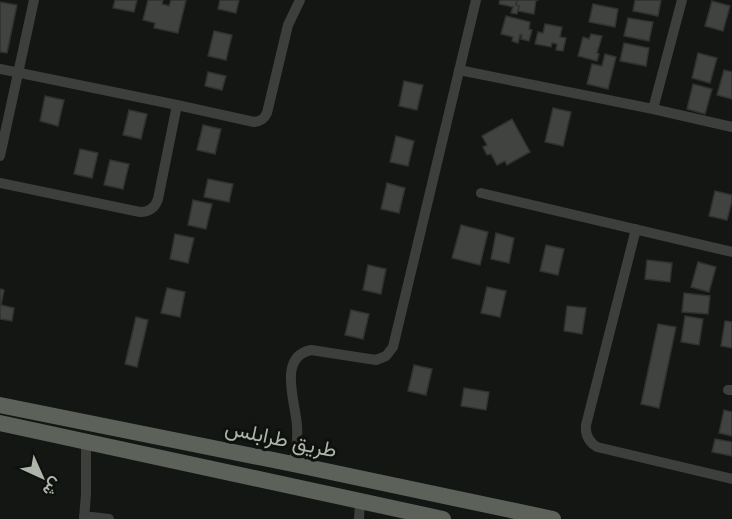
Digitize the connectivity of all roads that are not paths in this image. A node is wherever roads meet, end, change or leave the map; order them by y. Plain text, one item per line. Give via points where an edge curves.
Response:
1 (34, 0) edge
2 (300, 0) edge
3 (476, 0) edge
4 (682, 0) edge
5 (0, 69) edge
6 (459, 70) junction
7 (18, 73) junction
8 (177, 105) junction
9 (653, 109) junction
10 (732, 127) edge
11 (0, 156) edge
12 (0, 183) edge
13 (481, 193) dead end
14 (636, 229) junction
15 (732, 252) edge
16 (0, 405) edge
17 (0, 423) edge
18 (86, 442) junction
19 (293, 464) junction
20 (732, 479) edge
21 (360, 502) junction
22 (84, 518) edge
23 (109, 519) edge
24 (359, 519) edge
25 (443, 519) edge
26 (553, 519) edge

1 - 7 street
2 - 8 street via 288,25 262,120 254,122
3 - 6 street
4 - 9 street
5 - 7 street
6 - 9 street
6 - 19 street via 393,347 376,360 311,350 298,356 290,387 297,428
7 - 8 street
7 - 11 street
8 - 12 street via 158,200 148,211
9 - 10 street
13 - 14 street
14 - 15 street
14 - 20 street via 586,435 597,447
16 - 19 highway, طريق طرابلس
17 - 18 highway
18 - 21 highway
18 - 22 street
19 - 26 highway, طريق طرابلس
21 - 24 street
21 - 25 highway
22 - 23 street

